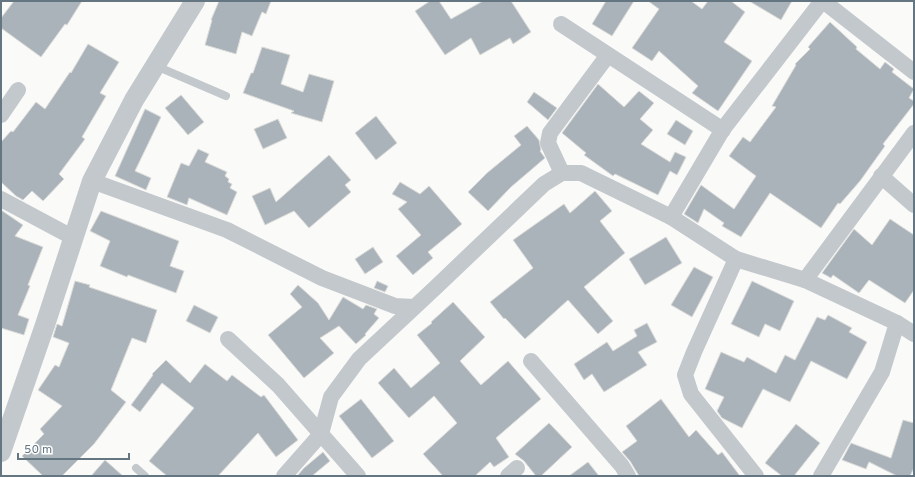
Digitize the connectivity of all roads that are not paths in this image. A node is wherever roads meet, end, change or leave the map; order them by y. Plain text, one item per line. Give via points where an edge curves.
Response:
1 (195, 1) edge
2 (822, 1) edge
3 (561, 24) dead end
4 (608, 55) junction
5 (156, 66) junction
6 (914, 72) edge
7 (18, 90) dead end
8 (226, 96) dead end
9 (1, 115) edge
10 (723, 130) junction
11 (914, 133) edge
12 (562, 173) junction
13 (881, 176) junction
14 (92, 181) junction
15 (1, 199) edge
16 (914, 205) edge
17 (671, 216) junction
18 (74, 238) junction
19 (736, 259) junction
20 (805, 280) junction
21 (414, 307) junction
22 (897, 323) junction
23 (914, 334) edge
24 (228, 339) dead end
25 (531, 361) dead end
26 (321, 434) junction
27 (1, 452) edge
28 (136, 468) dead end
29 (145, 476) edge
30 (284, 476) edge
31 (358, 476) edge
32 (628, 476) edge
33 (756, 476) edge
34 (821, 476) edge

1 - 5 street
2 - 6 street
2 - 10 street
3 - 4 street
4 - 10 street
4 - 12 street via 550,133 548,143
5 - 8 lane
5 - 14 street via 134,100
7 - 9 street
10 - 17 street
11 - 13 street
12 - 17 street via 581,173
12 - 21 street via 544,184
13 - 16 street
13 - 20 street
14 - 18 street
14 - 21 street via 227,230 322,278 395,306
15 - 18 street
17 - 19 street
18 - 27 street
19 - 20 street
19 - 33 street via 685,375 691,394
20 - 22 street
21 - 26 street via 354,365 331,397
22 - 23 street
22 - 34 street via 882,372
24 - 26 street via 278,385
25 - 32 street
26 - 30 street
26 - 31 street
28 - 29 lane

